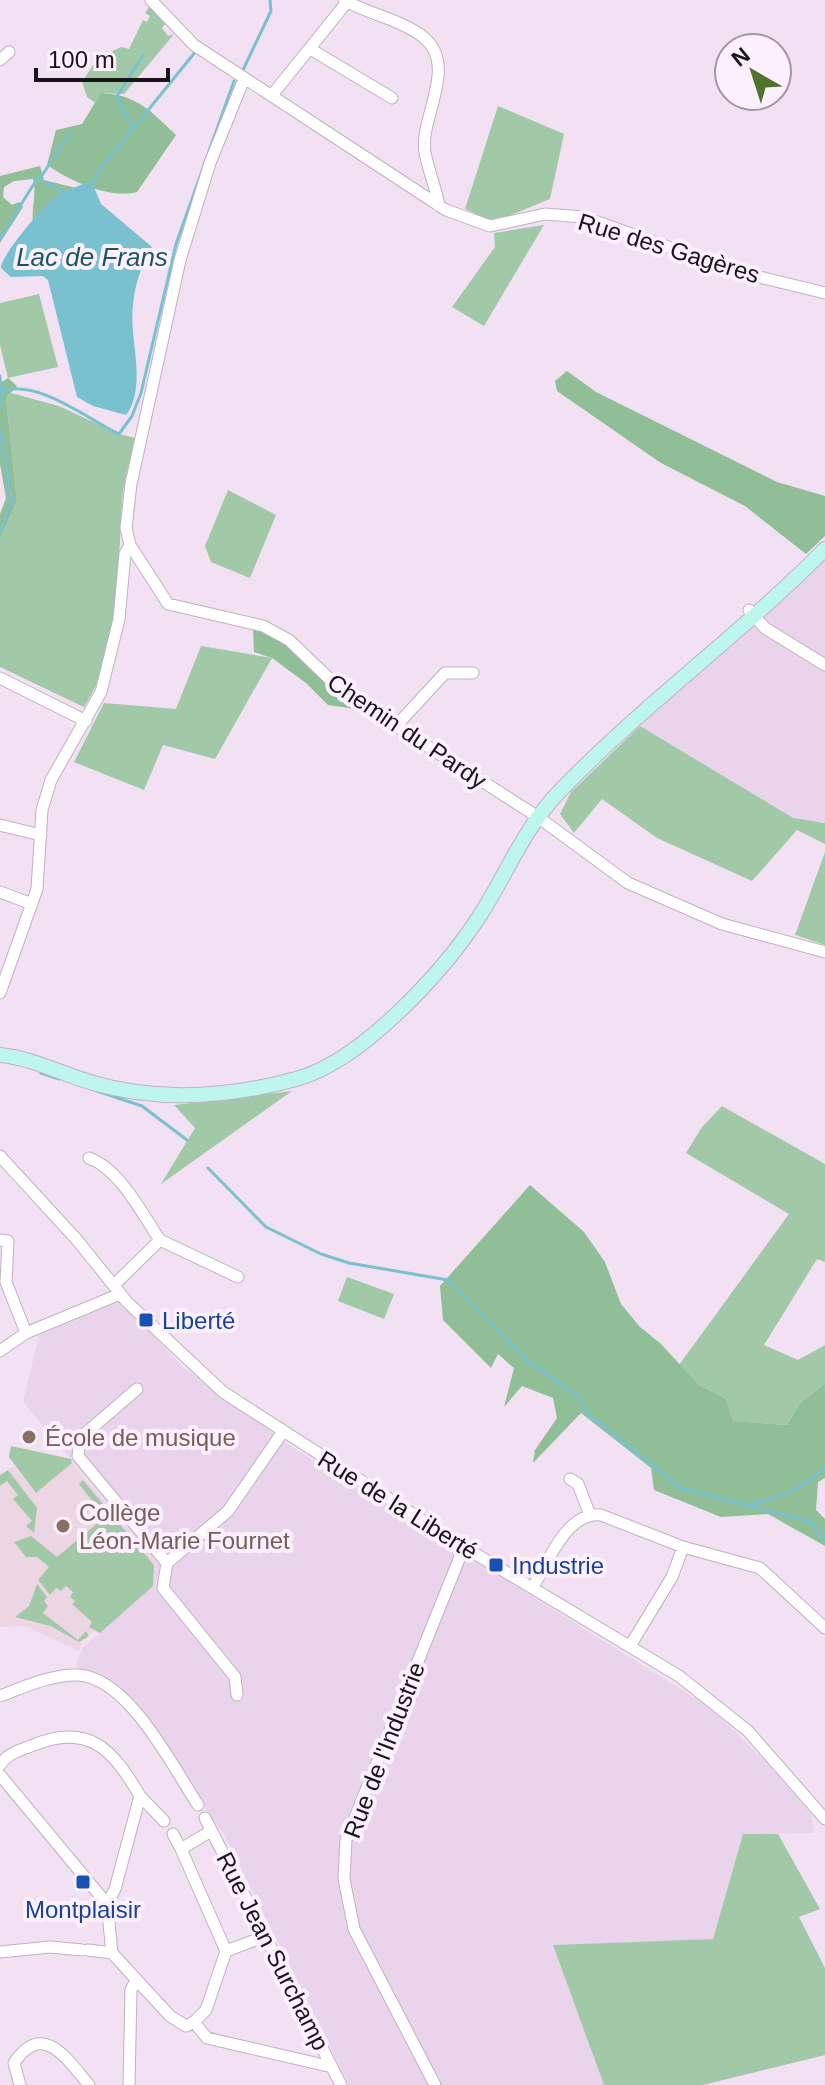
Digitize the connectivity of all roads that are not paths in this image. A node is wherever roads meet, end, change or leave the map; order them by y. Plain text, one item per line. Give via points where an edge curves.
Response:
1 (171, 0) edge
2 (346, 1) edge
3 (155, 4) edge
4 (312, 50) junction
5 (244, 79) junction
6 (272, 95) junction
7 (392, 98) dead end
8 (439, 206) junction
9 (825, 293) edge
10 (825, 540) edge
11 (130, 545) junction
12 (825, 549) edge
13 (752, 613) junction
14 (825, 665) edge
15 (473, 673) dead end
16 (0, 678) edge
17 (86, 721) junction
18 (395, 727) junction
19 (538, 817) junction
20 (0, 825) edge
21 (41, 835) junction
22 (0, 892) edge
23 (32, 904) junction
24 (825, 952) edge
25 (0, 993) edge
26 (0, 1055) edge
27 (0, 1156) edge
28 (89, 1158) dead end
29 (0, 1240) edge
30 (160, 1240) junction
31 (18, 1273) dead end
32 (238, 1277) dead end
33 (6, 1282) junction
34 (117, 1290) junction
35 (26, 1333) junction
36 (0, 1351) edge
37 (137, 1389) dead end
38 (282, 1433) junction
39 (570, 1479) dead end
40 (590, 1515) junction
41 (464, 1547) junction
42 (683, 1547) junction
43 (167, 1563) junction
44 (533, 1587) junction
45 (825, 1628) edge
46 (630, 1646) junction
47 (237, 1695) dead end
48 (0, 1696) edge
49 (0, 1765) edge
50 (0, 1775) edge
51 (140, 1796) junction
52 (198, 1805) dead end
53 (205, 1818) dead end
54 (825, 1819) edge
55 (164, 1821) dead end
56 (211, 1831) junction
57 (173, 1834) dead end
58 (181, 1849) junction
59 (107, 1904) junction
60 (266, 1936) junction
61 (226, 1951) junction
62 (0, 1952) edge
63 (112, 1953) junction
64 (136, 1980) junction
65 (194, 2022) junction
66 (332, 2067) junction
67 (20, 2085) edge
68 (89, 2085) edge
69 (129, 2085) edge
70 (341, 2085) edge
71 (435, 2085) edge

1 - 3 street
2 - 4 street
2 - 8 street via 411,29 432,50 436,99 425,152
3 - 5 street, Rue des Gagères via 194,45
4 - 6 street
4 - 7 street
5 - 6 street, Rue des Gagères
5 - 11 street via 210,163 180,260 131,484 126,528
6 - 8 street, Rue des Gagères
8 - 9 street, Rue des Gagères via 490,226 545,214 583,217 739,272
10 - 13 main road
11 - 17 street via 101,692
11 - 18 street, Chemin du Pardy via 168,604 263,626 289,640 343,692
12 - 13 main road
13 - 14 street via 765,628
13 - 19 main road via 562,788
15 - 18 street via 445,673
16 - 17 street
17 - 21 street via 51,780
18 - 19 street, Chemin du Pardy
19 - 24 street, Chemin du Pardy via 611,873 656,897 722,924
19 - 26 main road via 481,915 450,955 344,1058 299,1079 175,1095 118,1090
20 - 21 street
21 - 23 street
22 - 23 street
23 - 25 street
27 - 34 street, Rue de la Liberté
28 - 30 street via 101,1162 118,1181
29 - 33 street via 8,1241
30 - 32 street
30 - 34 street
31 - 33 street
33 - 35 street
34 - 35 street
34 - 38 street, Rue de la Liberté via 223,1392
35 - 36 street
37 - 43 street via 80,1438 78,1456
38 - 41 street, Rue de la Liberté
38 - 43 street via 228,1511
39 - 40 street via 578,1484
40 - 42 street
40 - 44 street via 571,1526
41 - 44 street, Rue de la Liberté
41 - 71 street, Rue de l'Industrie via 346,1840 344,1879 354,1929
42 - 45 street via 760,1568
42 - 46 street via 672,1577
43 - 47 street via 163,1588 235,1677
44 - 46 street, Rue de la Liberté
46 - 54 street, Rue de la Liberté via 679,1676 748,1731
48 - 52 street via 62,1677 99,1681 123,1698
49 - 51 street via 9,1754 42,1741 81,1735 112,1754
50 - 59 street
51 - 55 street
51 - 59 street
53 - 56 street, Rue Jean Surchamp
56 - 58 street
56 - 60 street, Rue Jean Surchamp
57 - 58 street
58 - 61 street
59 - 63 street
60 - 61 street
60 - 66 street, Rue Jean Surchamp
61 - 65 street via 206,2010
62 - 63 street via 41,1947
63 - 64 street
64 - 65 street via 170,2016 186,2026
64 - 69 street via 131,1990
65 - 66 street via 207,2038
66 - 70 street, Rue Jean Surchamp
67 - 68 street via 14,2063 29,2046 40,2043 60,2051

